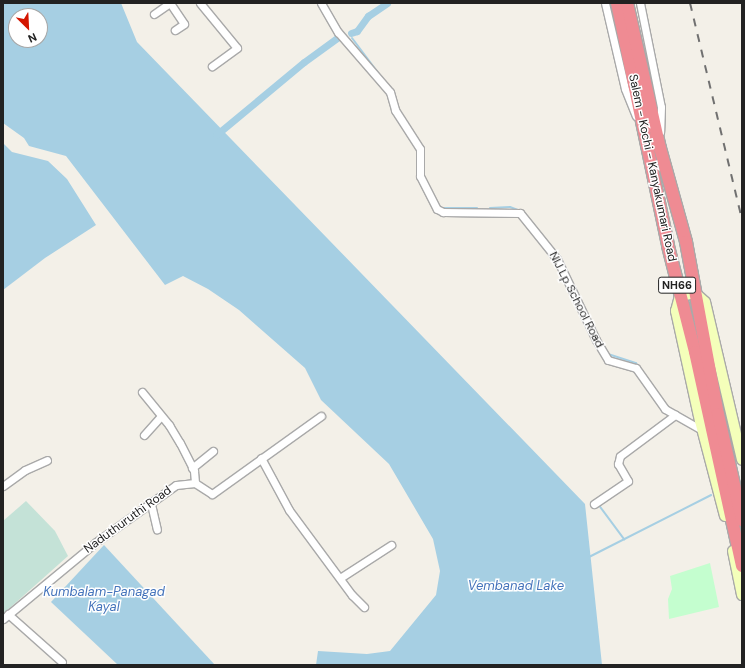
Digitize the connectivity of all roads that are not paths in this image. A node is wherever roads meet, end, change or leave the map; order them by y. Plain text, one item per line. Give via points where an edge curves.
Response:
1 (170, 3) edge
2 (200, 3) edge
3 (321, 3) edge
4 (605, 3) edge
5 (617, 3) edge
6 (627, 3) edge
7 (640, 3) edge
8 (154, 14) dead end
9 (174, 30) dead end
10 (212, 66) dead end
11 (646, 140) junction
12 (660, 148) junction
13 (695, 293) junction
14 (680, 296) junction
15 (142, 392) dead end
16 (675, 415) junction
17 (161, 416) junction
18 (321, 416) dead end
19 (702, 430) junction
20 (144, 435) dead end
21 (213, 451) dead end
22 (261, 458) junction
23 (47, 460) dead end
24 (742, 460) edge
25 (192, 468) junction
26 (194, 483) junction
27 (3, 486) edge
28 (151, 504) junction
29 (594, 504) dead end
30 (742, 520) edge
31 (157, 529) dead end
32 (391, 545) dead end
33 (742, 566) edge
34 (340, 578) junction
35 (742, 595) edge
36 (364, 607) dead end
37 (6, 616) edge
38 (62, 662) dead end

1 - 8 street
1 - 9 street via 184,25
2 - 10 street via 237,48
3 - 16 street, NIJ Lp School Road via 338,32 390,92 395,110 420,149 420,176 437,209 442,212 520,213 558,259 608,360 636,368 662,405
4 - 11 street via 624,89
5 - 11 highway, Salem - Kochi - Kanyakumari Road / NH66
6 - 12 highway, Salem - Kochi - Kanyakumari Road / NH66
7 - 12 street via 661,107
11 - 14 highway, Salem - Kochi - Kanyakumari Road / NH66
12 - 13 highway, Salem - Kochi - Kanyakumari Road / NH66 via 686,242
13 - 14 street
13 - 24 street via 705,302
13 - 30 highway, Salem - Kochi - Kanyakumari Road / NH66
14 - 19 street via 676,311
14 - 33 highway, Salem - Kochi - Kanyakumari Road / NH66
15 - 17 street
16 - 19 street, NIJ Lp School Road
16 - 29 street via 620,456 618,464 628,481
17 - 20 street
17 - 25 street via 169,425
18 - 22 street
19 - 35 street via 725,513
21 - 25 street
22 - 26 street via 212,494
22 - 34 street via 289,510
23 - 27 street via 25,470
25 - 26 street
26 - 28 street, Naduthuruthi Road via 176,485
28 - 31 street
28 - 37 street, Naduthuruthi Road via 96,542
32 - 34 street
34 - 36 street
37 - 38 street

